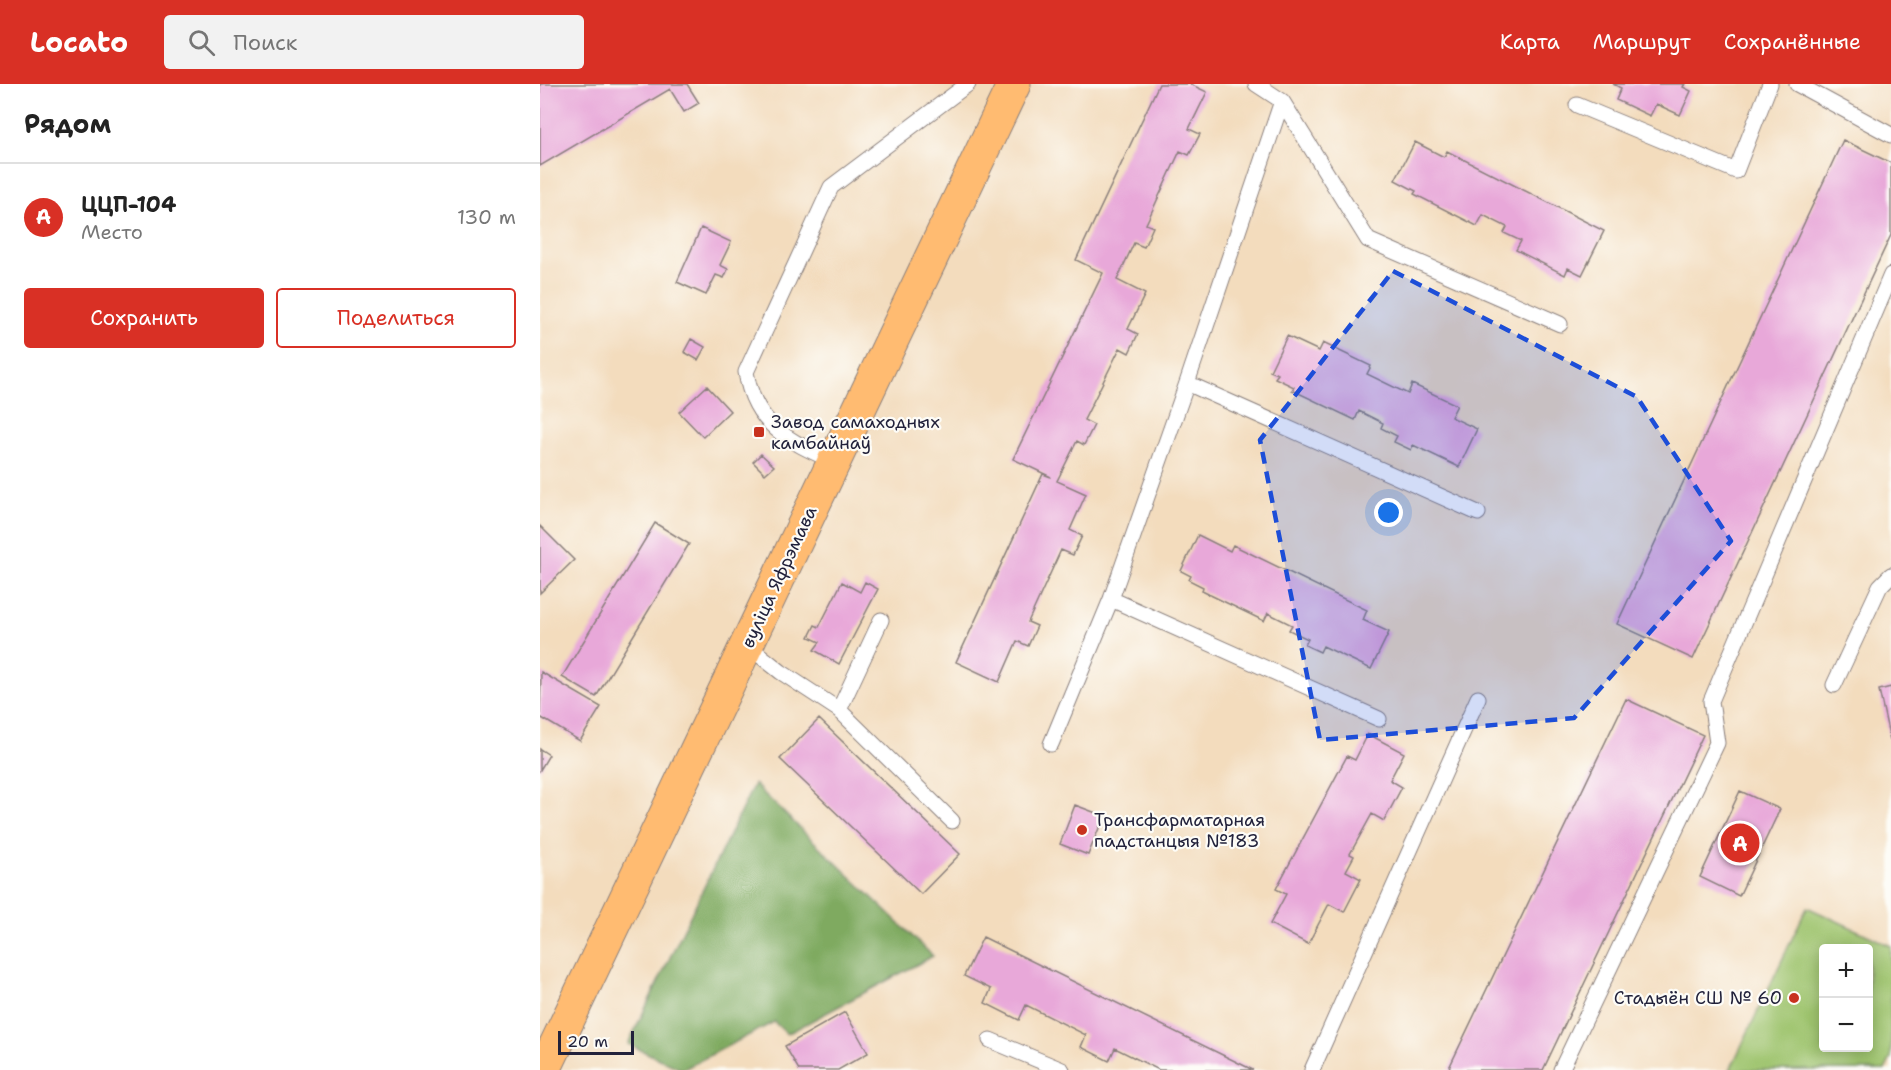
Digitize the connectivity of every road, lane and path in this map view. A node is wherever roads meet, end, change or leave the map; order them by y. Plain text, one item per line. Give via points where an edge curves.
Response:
1 (968, 84) edge
2 (1014, 84) edge
3 (1256, 84) edge
4 (1770, 84) edge
5 (1797, 84) edge
6 (1282, 101) junction
7 (1577, 105) dead end
8 (1891, 135) edge
9 (1891, 275) edge
10 (1560, 324) dead end
11 (1187, 383) junction
12 (833, 461) junction
13 (1478, 513) dead end
14 (1891, 575) edge
15 (1111, 599) junction
16 (882, 620) dead end
17 (747, 645) junction
18 (1834, 685) dead end
19 (1478, 698) dead end
20 (839, 710) junction
21 (1379, 719) dead end
22 (1051, 744) dead end
23 (952, 821) dead end
24 (990, 1040) dead end
25 (544, 1070) edge
26 (1062, 1070) edge
27 (1312, 1070) edge
28 (1561, 1070) edge

1 - 12 lane via 831,187 746,372 748,390 768,422 797,445
2 - 12 main road, вуліца Яфрэмава
3 - 6 lane
4 - 7 lane via 1736,171
5 - 8 lane
6 - 10 lane via 1368,240
6 - 11 lane
9 - 28 lane via 1711,701 1718,743
11 - 13 lane
11 - 15 lane
12 - 17 main road, вуліца Яфрэмава
14 - 18 lane via 1880,586
15 - 21 lane
15 - 22 lane
16 - 20 lane
17 - 20 lane
17 - 25 main road, вуліца Яфрэмава
19 - 27 lane
20 - 23 lane
24 - 26 lane

